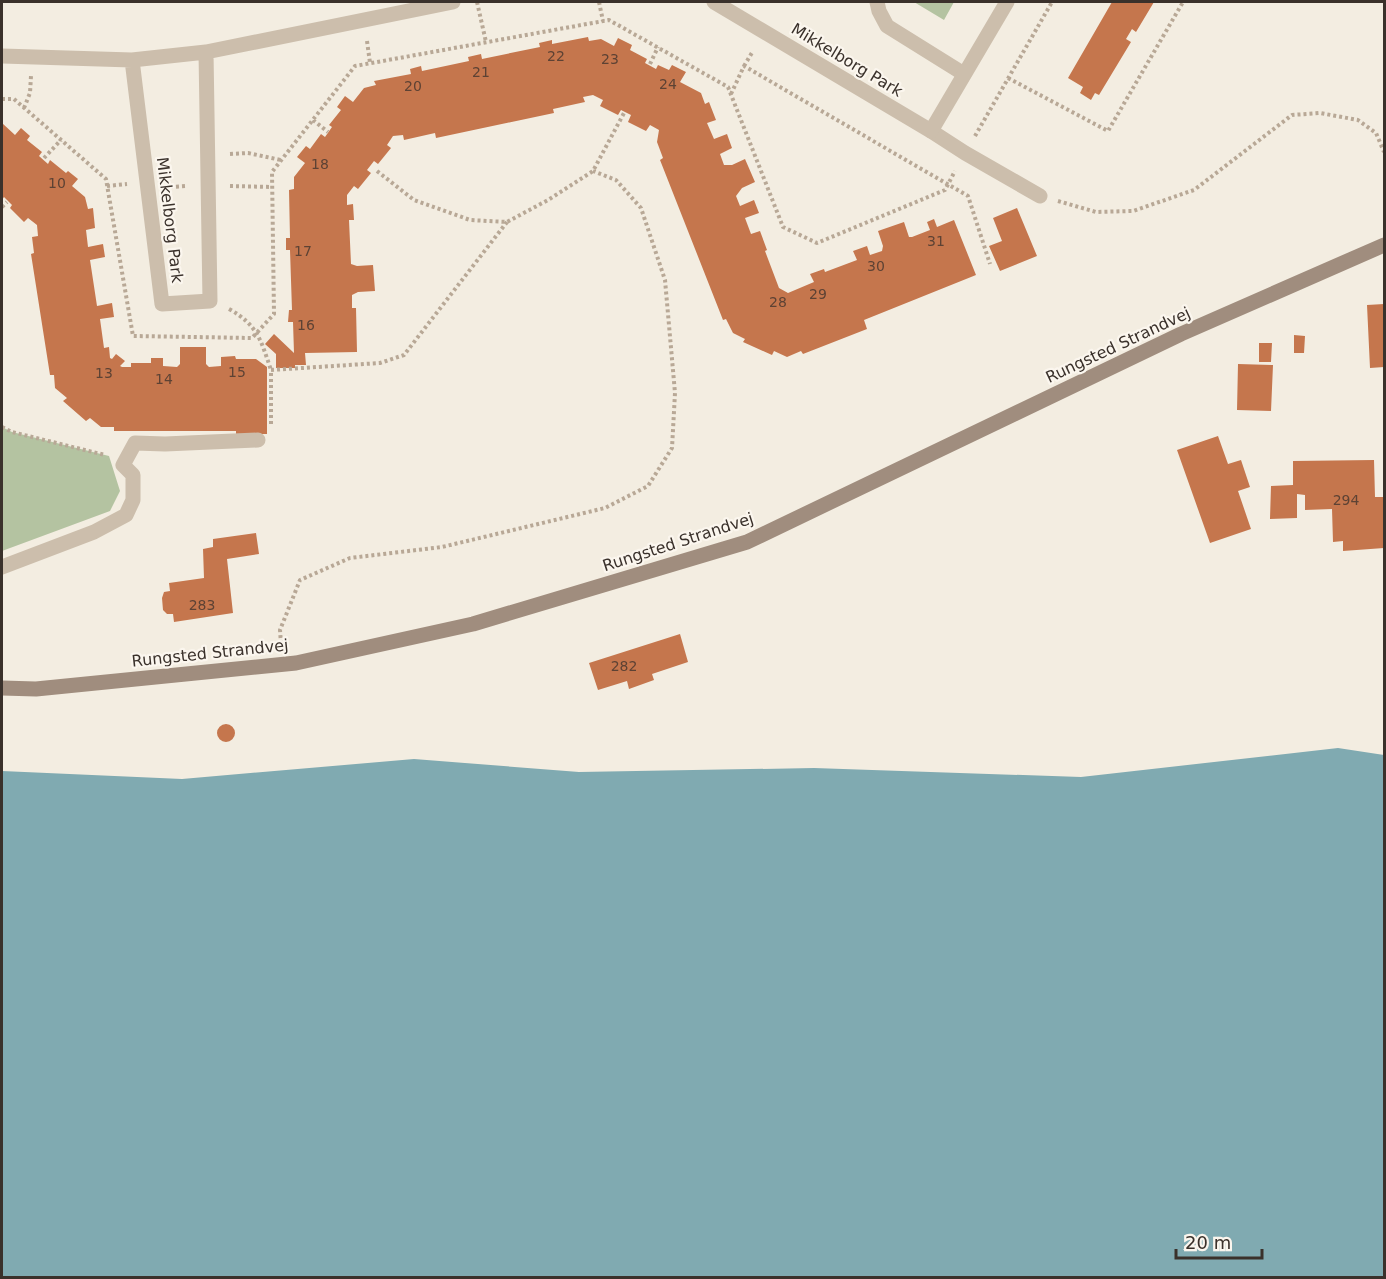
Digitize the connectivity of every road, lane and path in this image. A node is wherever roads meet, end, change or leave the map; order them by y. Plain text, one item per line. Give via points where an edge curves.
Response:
1 (453, 2) edge
2 (477, 2) edge
3 (599, 2) edge
4 (714, 2) edge
5 (877, 2) edge
6 (1007, 2) edge
7 (1052, 2) edge
8 (1183, 2) edge
9 (603, 21) junction
10 (486, 42) junction
11 (658, 47) junction
12 (206, 52) junction
13 (2, 56) edge
14 (32, 57) junction
15 (132, 60) junction
16 (650, 64) dead end
17 (964, 74) junction
18 (1008, 78) junction
19 (731, 94) junction
20 (2, 99) edge
21 (24, 108) junction
22 (624, 113) dead end
23 (313, 120) junction
24 (931, 131) junction
25 (328, 132) dead end
26 (61, 140) junction
27 (1384, 152) edge
28 (965, 153) junction
29 (208, 155) junction
30 (44, 159) dead end
31 (282, 160) junction
32 (377, 171) dead end
33 (593, 171) junction
34 (208, 185) junction
35 (948, 186) junction
36 (272, 187) junction
37 (1040, 196) joint
38 (7, 202) dead end
39 (2, 207) edge
40 (507, 222) junction
41 (1384, 245) edge
42 (990, 264) dead end
43 (210, 301) junction
44 (257, 332) junction
45 (271, 370) junction
46 (2, 427) edge
47 (258, 441) joint
48 (123, 465) junction
49 (2, 567) edge
50 (282, 664) junction
51 (2, 688) edge

1 - 12 street
2 - 10 path
3 - 9 path
4 - 24 street, Mikkelborg Park
5 - 17 street via 887,26
6 - 17 street
7 - 18 path
8 - 18 path via 1108,131
9 - 10 path
9 - 11 path via 609,20
10 - 23 path via 355,66
11 - 16 path
11 - 19 path via 728,87
12 - 15 street
12 - 29 street, Mikkelborg Park
13 - 14 street
14 - 15 street
14 - 21 path via 30,93
15 - 43 street, Mikkelborg Park via 162,304
17 - 24 street
18 - 28 path
19 - 35 path via 744,66
19 - 35 path via 783,227 817,243
20 - 21 path via 14,99
21 - 26 path
22 - 33 path
23 - 25 path
23 - 31 path
24 - 28 street, Mikkelborg Park
26 - 30 path
26 - 44 path via 106,179 133,336 252,338
27 - 37 path via 1376,133 1358,120 1320,113 1292,115 1194,190 1133,211 1096,212
28 - 35 path
28 - 37 street, Mikkelborg Park
29 - 31 path via 248,153
29 - 34 street, Mikkelborg Park
31 - 36 path via 272,172
32 - 40 path via 414,200 470,220
33 - 40 path
33 - 50 path via 616,180 641,208 665,280 675,393 672,448 648,486 605,508 442,547 350,558 300,580 280,630
34 - 36 path
34 - 43 street, Mikkelborg Park
35 - 42 path via 968,196
36 - 44 path via 274,314
38 - 39 path
40 - 45 path via 404,354 380,363
41 - 50 main road, Rungsted Strandvej via 1181,334 747,542 473,624
43 - 44 path via 240,315
44 - 45 path
45 - 47 path via 271,444
46 - 48 path via 109,456
47 - 48 street via 135,442
48 - 49 street via 133,475 133,500 126,515 94,532
50 - 51 main road, Rungsted Strandvej via 36,689

